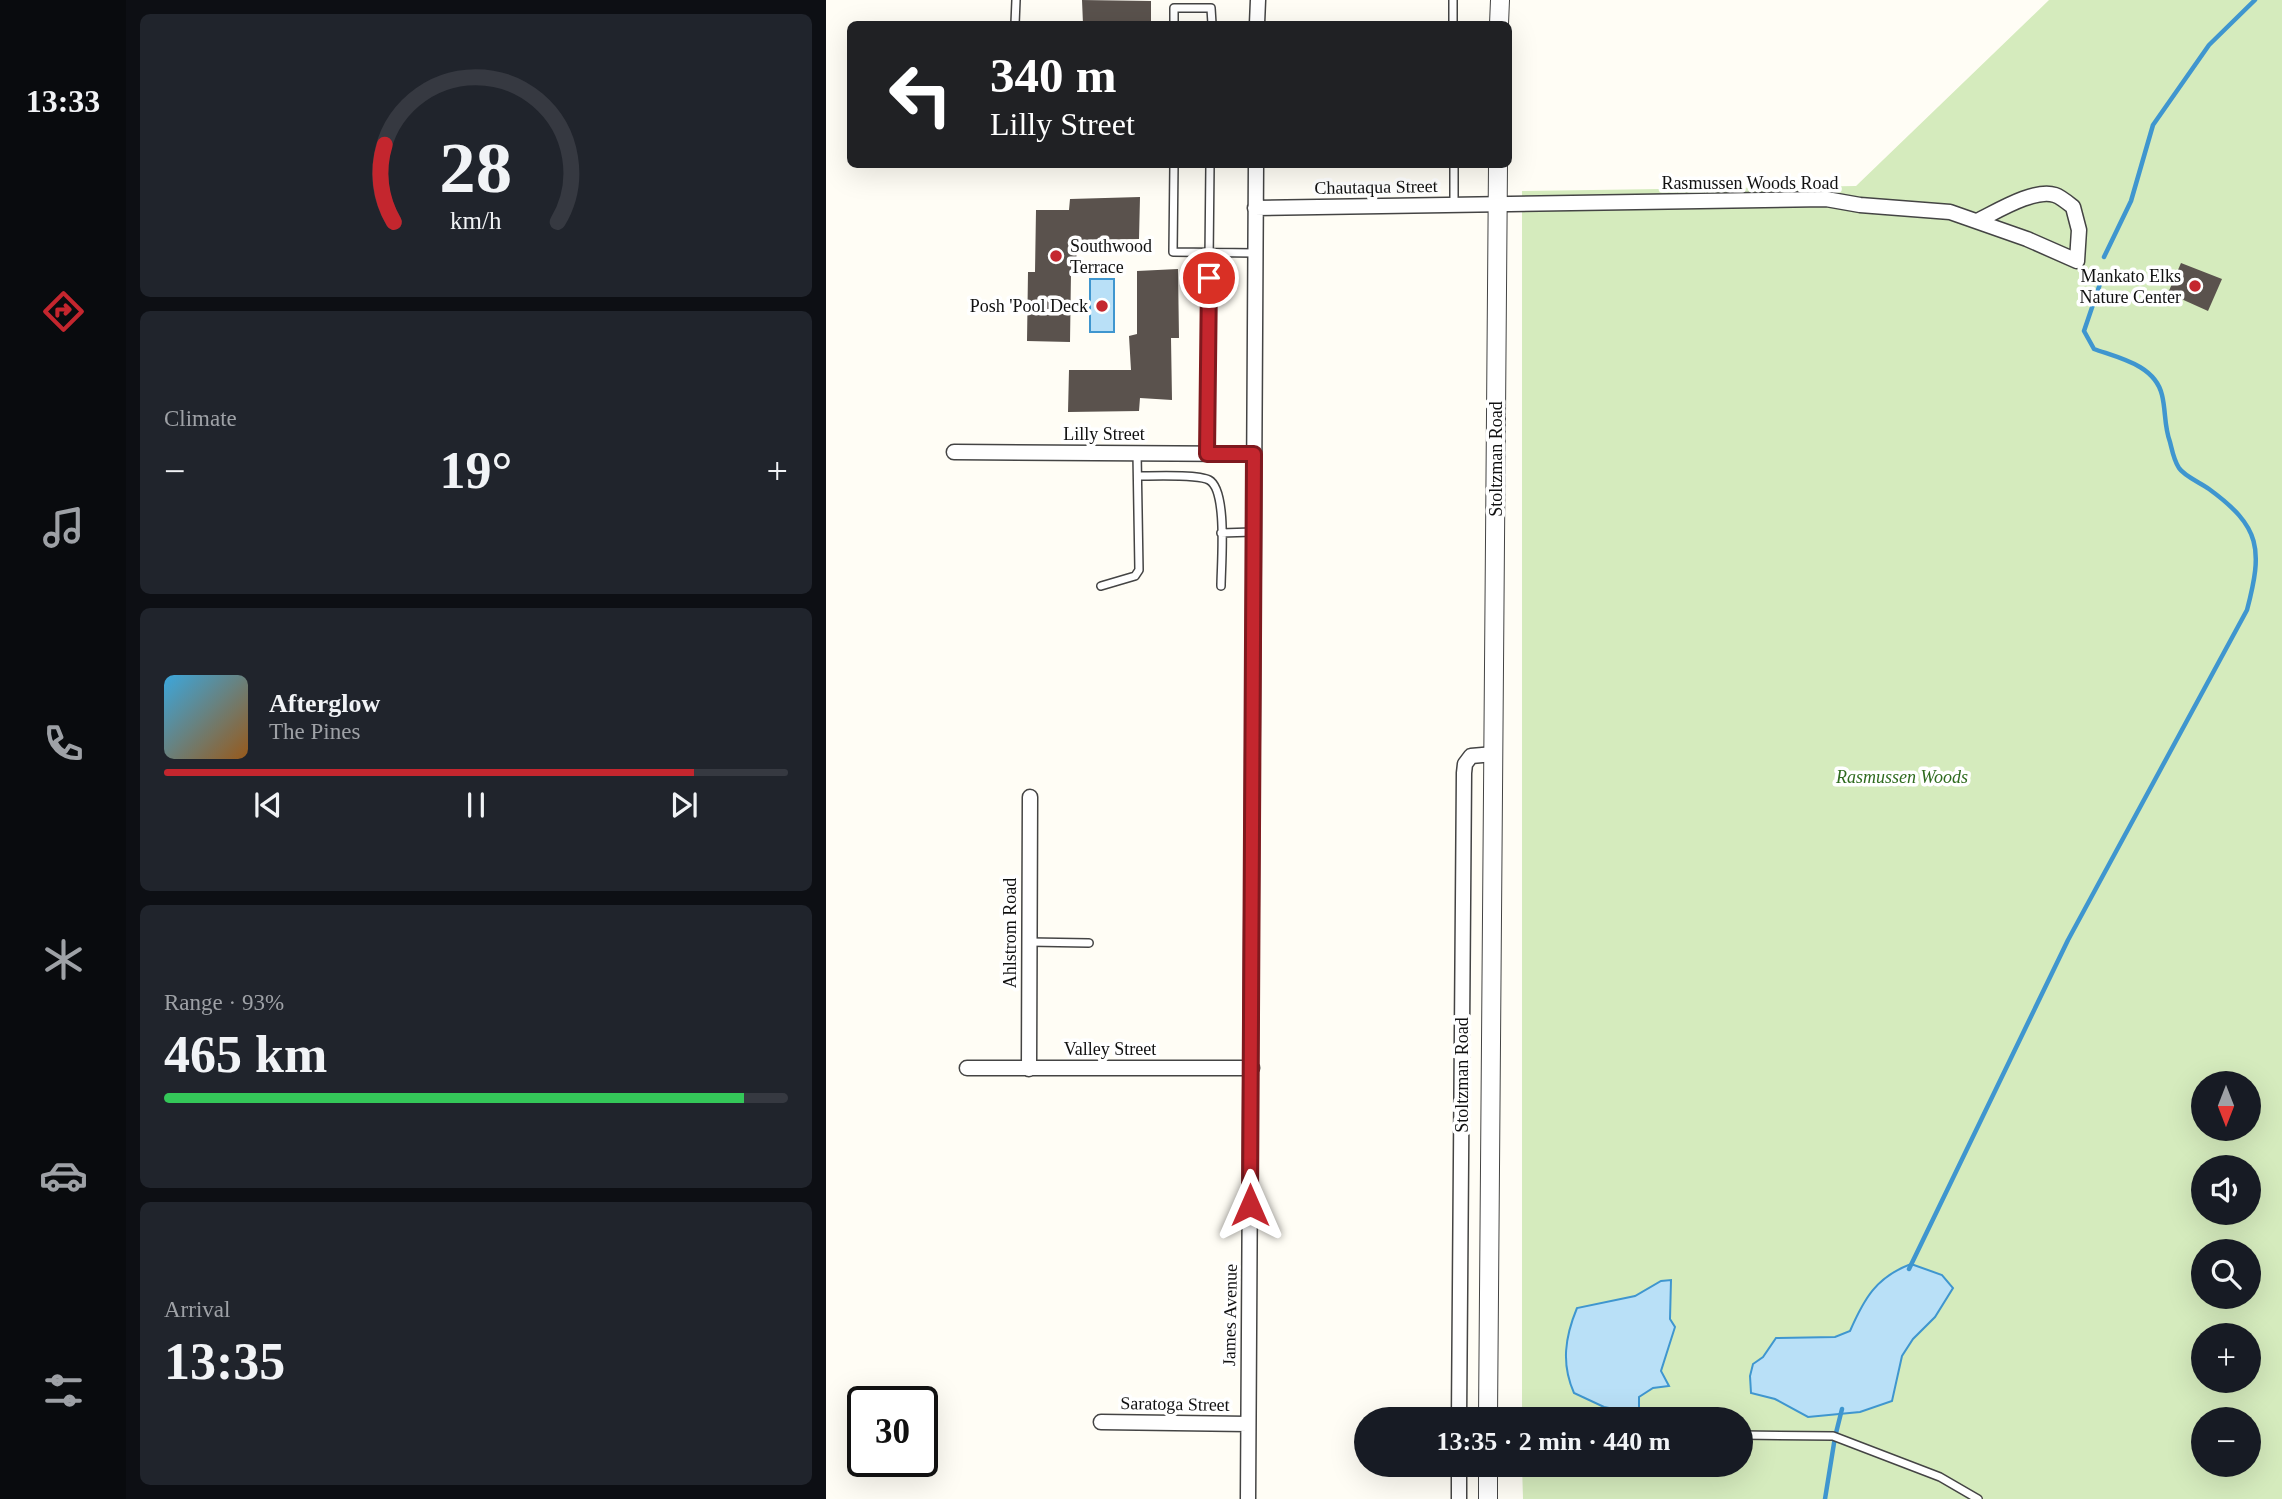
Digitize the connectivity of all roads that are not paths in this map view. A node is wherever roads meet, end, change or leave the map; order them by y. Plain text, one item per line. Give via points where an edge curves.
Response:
1 (1016, 0) edge
2 (1258, 0) edge
3 (1453, 0) edge
4 (1500, 0) edge
5 (1015, 21) edge
6 (1174, 21) edge
7 (1212, 21) edge
8 (1257, 21) edge
9 (1453, 21) edge
10 (1499, 21) edge
11 (1174, 168) edge
12 (1210, 168) edge
13 (1256, 168) edge
14 (1454, 168) edge
15 (1498, 168) edge
16 (1454, 205) junction
17 (1497, 205) junction
18 (1255, 208) junction
19 (1977, 221) junction
20 (1209, 253) junction
21 (1255, 253) junction
22 (954, 452) dead end
23 (1137, 453) junction
24 (1207, 454) junction
25 (1254, 454) junction
26 (1138, 476) junction
27 (1254, 532) junction
28 (1221, 533) junction
29 (1101, 586) dead end
30 (1221, 586) dead end
31 (1494, 754) junction
32 (1030, 797) dead end
33 (1029, 942) junction
34 (1089, 943) dead end
35 (967, 1068) dead end
36 (1252, 1068) junction
37 (1029, 1069) junction
38 (1459, 1407) edge
39 (1488, 1407) edge
40 (1101, 1422) dead end
41 (1248, 1424) junction
42 (1753, 1436) edge
43 (1459, 1477) edge
44 (1488, 1477) edge
45 (1248, 1499) edge
46 (1459, 1499) edge
47 (1488, 1499) edge
48 (1978, 1499) edge

1 - 5 lane
2 - 8 street
3 - 9 lane
4 - 10 street
6 - 7 lane via 1174,8 1212,8
11 - 20 lane via 1173,252
12 - 20 lane
13 - 18 street, James Avenue
14 - 16 lane
15 - 17 street, Stoltzman Road
16 - 17 street, Chautaqua Street
16 - 18 street, Chautaqua Street
17 - 19 street, Rasmussen Woods Road via 1826,198 1950,212
17 - 31 street, Stoltzman Road
18 - 21 street, James Avenue
19 - 19 street, Rasmussen Woods Road via 2027,239 2077,261 2079,230 2073,207 2053,194 2017,201
20 - 21 lane
20 - 24 lane
21 - 25 street, James Avenue
22 - 23 street, Lilly Street
23 - 24 street, Lilly Street
23 - 26 lane
24 - 25 street, Lilly Street
25 - 27 street, James Avenue
26 - 28 lane via 1212,481 1221,505
26 - 29 lane via 1139,570 1135,576
27 - 28 lane
27 - 36 street, James Avenue
28 - 30 lane
31 - 38 street, Stoltzman Road via 1471,756 1464,773
31 - 39 street, Stoltzman Road
32 - 33 street, Ahlstrom Road
33 - 34 lane
33 - 37 street, Ahlstrom Road
35 - 37 street, Valley Street
36 - 37 street, Valley Street
36 - 41 street, James Avenue
40 - 41 street, Saratoga Street
41 - 45 street, James Avenue
42 - 48 lane via 1833,1436 1940,1477
43 - 46 street
44 - 47 street

